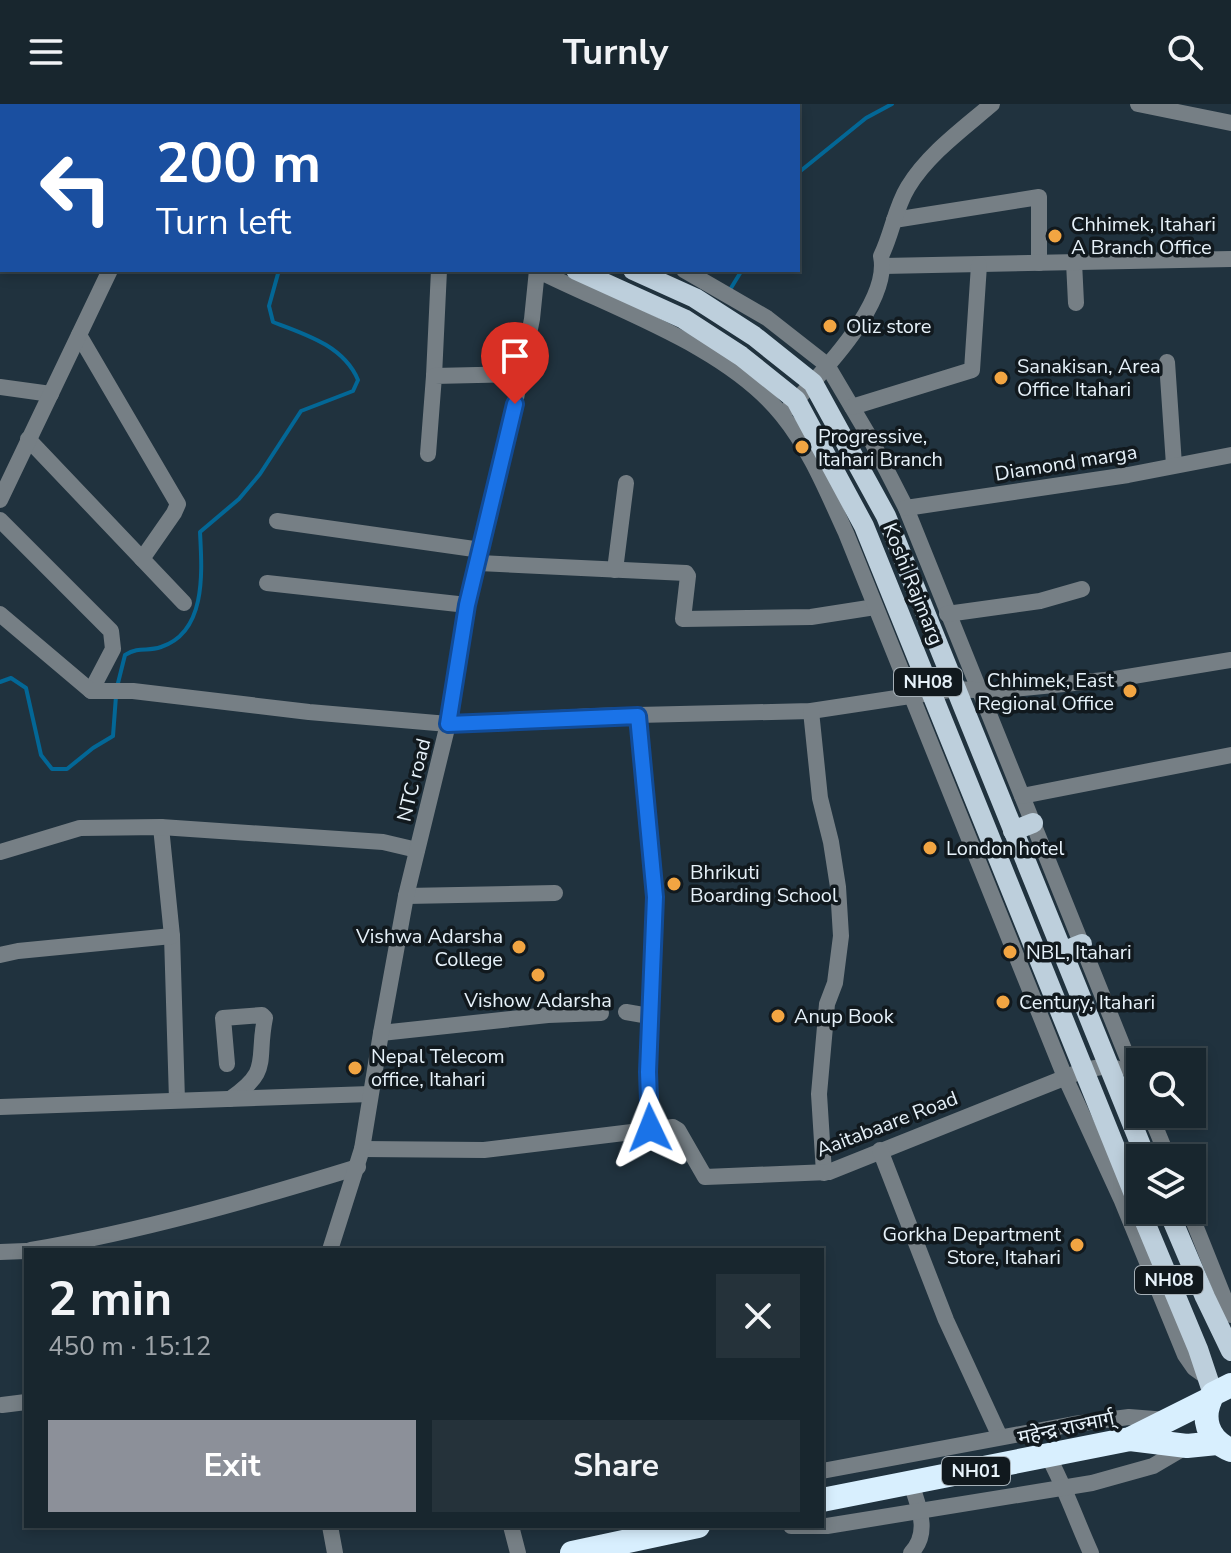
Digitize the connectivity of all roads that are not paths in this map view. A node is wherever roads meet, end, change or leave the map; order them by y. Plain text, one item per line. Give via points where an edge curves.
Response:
1 (992, 104) edge
2 (1138, 104) edge
3 (1231, 123) edge
4 (894, 220) junction
5 (1231, 259) edge
6 (1074, 262) junction
7 (1039, 263) junction
8 (979, 265) junction
9 (883, 266) junction
10 (109, 272) edge
11 (439, 272) edge
12 (537, 272) edge
13 (541, 272) edge
14 (580, 272) edge
15 (637, 272) edge
16 (687, 272) edge
17 (1076, 303) dead end
18 (79, 335) junction
19 (1167, 362) dead end
20 (827, 365) junction
21 (520, 374) junction
22 (434, 376) junction
23 (813, 383) junction
24 (0, 387) edge
25 (51, 394) junction
26 (789, 407) junction
27 (852, 407) junction
28 (28, 439) junction
29 (428, 454) dead end
30 (1231, 455) edge
31 (1174, 465) junction
32 (626, 483) dead end
33 (0, 500) edge
34 (906, 508) junction
35 (0, 520) edge
36 (277, 521) dead end
37 (480, 557) junction
38 (142, 559) junction
39 (615, 570) junction
40 (267, 583) dead end
41 (1082, 589) dead end
42 (184, 603) dead end
43 (467, 605) junction
44 (875, 607) junction
45 (0, 614) edge
46 (947, 614) junction
47 (1231, 660) edge
48 (956, 689) junction
49 (978, 689) junction
50 (98, 692) junction
51 (932, 692) junction
52 (912, 696) junction
53 (811, 711) junction
54 (638, 716) junction
55 (448, 724) junction
56 (1231, 755) edge
57 (1022, 796) junction
58 (1033, 823) junction
59 (161, 827) junction
60 (1013, 831) junction
61 (417, 850) junction
62 (0, 852) edge
63 (555, 893) dead end
64 (406, 896) junction
65 (172, 936) junction
66 (1082, 944) junction
67 (1062, 952) junction
68 (0, 955) edge
69 (626, 1012) dead end
70 (601, 1013) dead end
71 (649, 1016) junction
72 (381, 1033) junction
73 (1126, 1054) edge
74 (227, 1064) dead end
75 (1107, 1066) junction
76 (1126, 1070) edge
77 (1075, 1074) junction
78 (370, 1094) junction
79 (230, 1099) junction
80 (177, 1100) junction
81 (0, 1107) edge
82 (650, 1128) junction
83 (1140, 1144) edge
84 (362, 1149) junction
85 (880, 1150) junction
86 (358, 1167) junction
87 (824, 1173) junction
88 (1126, 1181) edge
89 (1146, 1224) edge
90 (1183, 1224) edge
91 (1185, 1224) edge
92 (41, 1248) edge
93 (331, 1248) edge
94 (24, 1250) edge
95 (0, 1252) edge
96 (1226, 1288) edge
97 (1231, 1315) edge
98 (1231, 1351) edge
99 (1216, 1389) edge
100 (24, 1402) edge
101 (2, 1405) dead end
102 (1167, 1420) junction
103 (1000, 1437) junction
104 (1130, 1439) junction
105 (977, 1442) junction
106 (1187, 1446) junction
107 (1227, 1449) edge
108 (1048, 1456) junction
109 (863, 1462) junction
110 (985, 1469) junction
111 (824, 1471) edge
112 (911, 1483) junction
113 (1065, 1487) junction
114 (873, 1490) junction
115 (824, 1500) edge
116 (919, 1510) junction
117 (824, 1526) edge
118 (330, 1528) edge
119 (512, 1528) edge
120 (689, 1528) edge
121 (335, 1553) edge
122 (518, 1553) edge
123 (572, 1553) edge
124 (911, 1553) edge
125 (1091, 1553) edge

1 - 4 street via 923,167
2 - 3 street
4 - 7 street via 1039,197
4 - 9 street via 881,256
5 - 6 street
6 - 7 street
6 - 17 street
7 - 8 street
8 - 9 street
8 - 27 street via 972,370
9 - 20 street via 869,313
10 - 18 street
11 - 22 street
12 - 21 street, NTC road
13 - 26 street via 675,335
14 - 26 main road, Koshi Rajmarg / NH08 via 684,319 741,356
15 - 23 main road, Koshi Rajmarg / NH08 via 695,298
16 - 20 street via 767,318
18 - 25 street
18 - 38 street via 178,504
19 - 31 street
20 - 23 street
20 - 27 street
21 - 22 street
21 - 37 street, NTC road
22 - 29 street
23 - 26 street
23 - 48 main road, Koshi Rajmarg / NH08 via 881,505
24 - 25 street
25 - 28 street
26 - 44 street
26 - 51 main road, Koshi Rajmarg / NH08 via 854,505
27 - 34 street
28 - 33 street
28 - 38 street
30 - 31 street, Diamond marga
31 - 34 street, Diamond marga
32 - 39 street
34 - 46 street
35 - 50 street via 111,631 113,649
36 - 37 street
37 - 39 street
37 - 43 street, NTC road
38 - 42 street
39 - 44 street via 686,573 683,619 811,617
40 - 43 street
41 - 46 street via 1040,601
43 - 55 street, NTC road
44 - 52 street
45 - 50 street
46 - 49 street
47 - 49 street via 1115,679
48 - 49 street
48 - 51 street
48 - 60 main road, Koshi Rajmarg / NH08
49 - 57 street
50 - 55 street via 133,691
51 - 52 street
51 - 77 main road, Koshi Rajmarg / NH08
52 - 53 street
52 - 77 street
53 - 54 street
53 - 87 street via 841,936 827,1004 819,1094
54 - 55 street
54 - 71 street via 655,897
55 - 61 street, NTC road
56 - 57 street
57 - 58 street
58 - 60 main road
58 - 66 street
59 - 61 street via 383,842
59 - 62 street via 80,828
59 - 65 street
60 - 67 main road, Koshi Rajmarg / NH08
61 - 64 street, NTC road
63 - 64 street
64 - 72 street, NTC road
65 - 68 street
65 - 80 street
66 - 67 main road
66 - 73 street
67 - 75 main road, Koshi Rajmarg / NH08
69 - 71 street
70 - 72 street
71 - 82 street
72 - 78 street, NTC road
74 - 79 street via 223,1018 262,1015 260,1070
75 - 76 street
75 - 77 street, Aaitabaare Road
75 - 83 main road, Koshi Rajmarg / NH08
77 - 85 street, Aaitabaare Road
77 - 88 main road, Koshi Rajmarg / NH08
77 - 99 street via 1185,1355
78 - 79 street
78 - 84 street, NTC road
79 - 80 street
80 - 81 street
82 - 84 street, Aaitabaare Road via 484,1150
82 - 87 street, Aaitabaare Road via 676,1128 705,1177
84 - 86 street, NTC road
85 - 87 street, Aaitabaare Road
85 - 103 street via 946,1320
86 - 92 street via 250,1200
86 - 93 street, NTC road
89 - 99 main road, Koshi Rajmarg / NH08
90 - 98 main road, NH08
91 - 96 street
94 - 95 street
96 - 97 street
99 - 102 highway, महेन्द्र राज्मार्ग् / NH01
99 - 107 highway, NH08 via 1206,1419 1209,1432
100 - 101 street
102 - 103 street via 1129,1417
102 - 104 highway, महेन्द्र राज्मार्ग् / NH01
103 - 105 street
104 - 106 highway, महेन्द्र राज्मार्ग् / NH01
104 - 108 highway, महेन्द्र राज्मार्ग् / NH01
105 - 109 street
105 - 110 street
106 - 107 highway, महेन्द्र राज्मार्ग् / NH01
106 - 113 street via 1153,1466
108 - 110 highway, महेन्द्र राज्मार्ग् / NH01
108 - 113 street
109 - 111 street
109 - 114 street
110 - 112 highway, महेन्द्र राज्मार्ग् / NH01
112 - 114 highway, महेन्द्र राज्मार्ग् / NH01
112 - 116 street
113 - 116 street
113 - 125 street
114 - 115 highway, महेन्द्र राज्मार्ग् / NH01
116 - 117 street
116 - 124 street via 922,1532
118 - 121 street
119 - 122 street
120 - 123 highway

